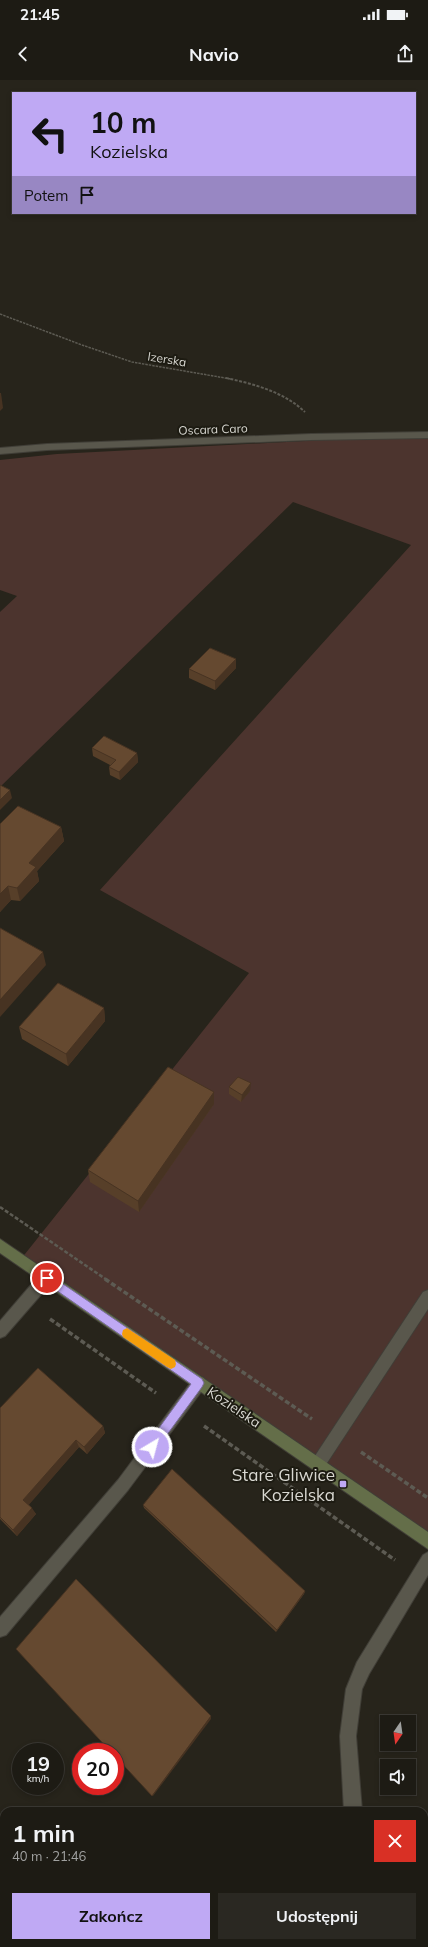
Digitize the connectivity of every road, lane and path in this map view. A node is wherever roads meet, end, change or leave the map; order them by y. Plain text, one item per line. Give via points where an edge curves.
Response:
1 (0, 314) edge
2 (428, 435) edge
3 (311, 437) junction
4 (0, 451) edge
5 (0, 1207) edge
6 (0, 1245) edge
7 (47, 1278) junction
8 (428, 1297) edge
9 (26, 1302) junction
10 (0, 1331) edge
11 (199, 1383) junction
12 (180, 1409) junction
13 (336, 1435) junction
14 (318, 1464) junction
15 (428, 1498) edge
16 (428, 1541) edge
17 (428, 1560) edge
18 (418, 1577) junction
19 (0, 1630) edge
20 (353, 1807) edge

1 - 3 path, Izerska via 133,362 230,377 270,390 300,406 307,414
2 - 3 street, Oscara Caro
3 - 4 street, Oscara Caro
5 - 13 path
6 - 7 street, Kozielska
7 - 9 street
7 - 11 street, Kozielska
8 - 13 street
9 - 10 street
9 - 12 path
11 - 12 street
11 - 14 street, Kozielska
12 - 18 path
12 - 19 street via 123,1484
13 - 14 street
13 - 15 path
14 - 16 street, Kozielska via 343,1484
17 - 18 street
18 - 20 street via 363,1668 354,1689 348,1736 352,1762

